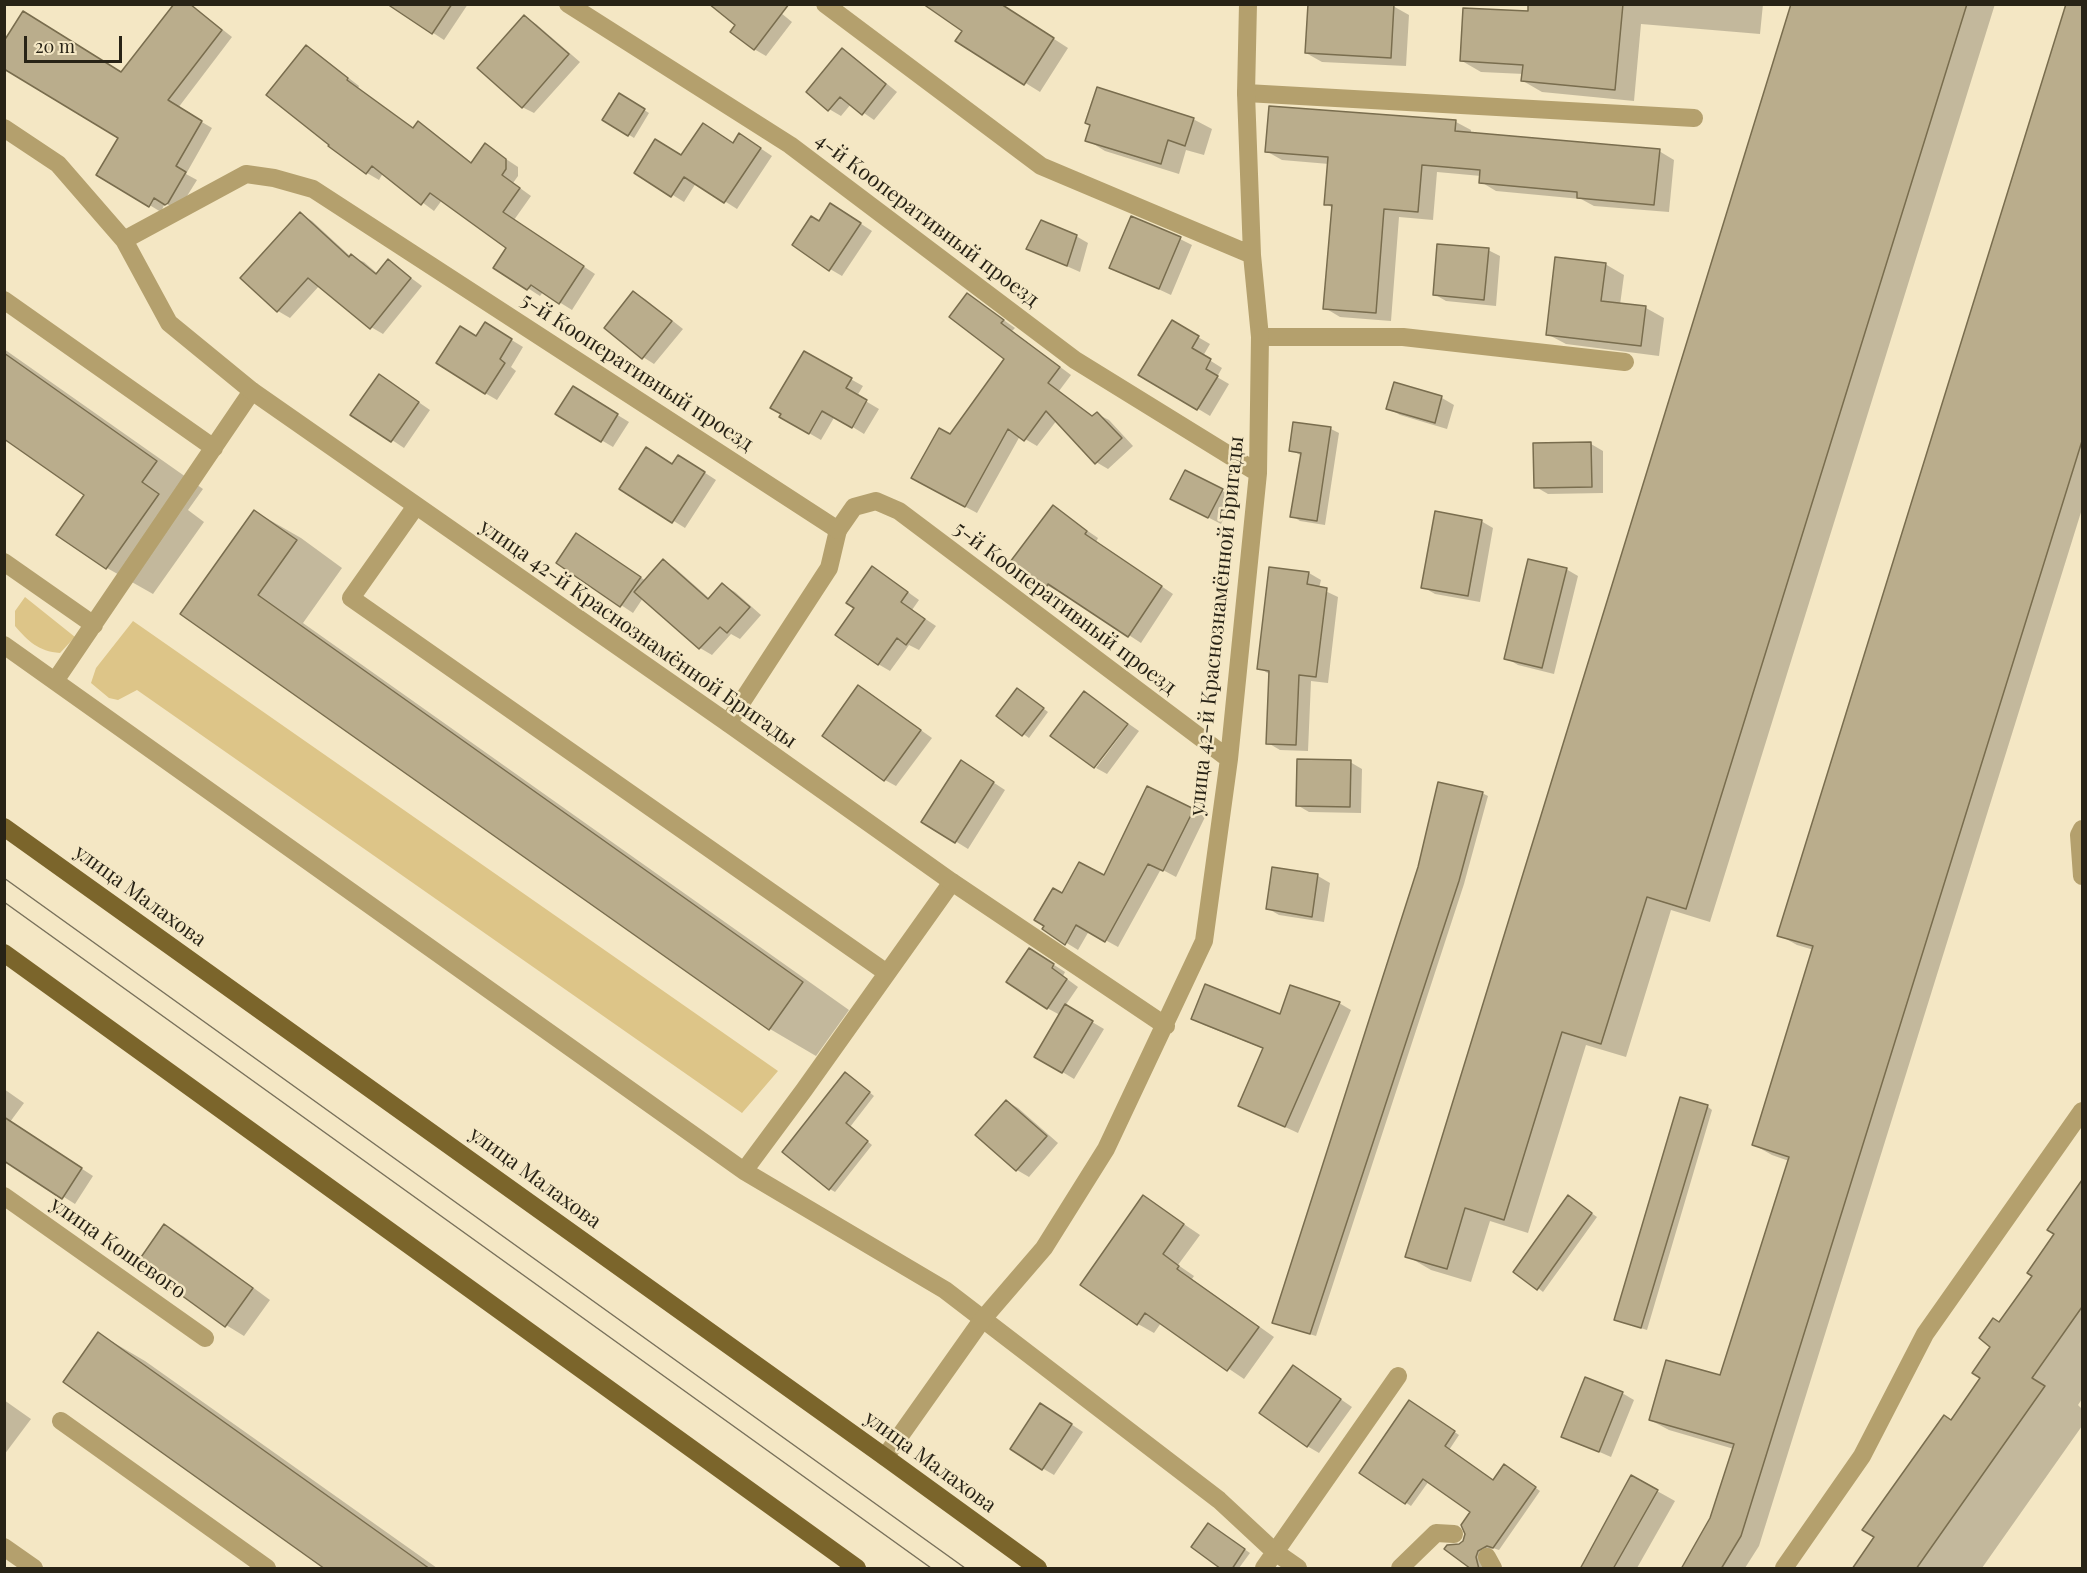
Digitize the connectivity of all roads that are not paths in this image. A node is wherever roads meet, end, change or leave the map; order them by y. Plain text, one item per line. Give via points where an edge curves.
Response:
1 (568, 4) edge
2 (825, 4) edge
3 (1248, 4) edge
4 (1246, 93) junction
5 (1694, 118) dead end
6 (4, 128) edge
7 (124, 240) junction
8 (1252, 255) junction
9 (4, 300) edge
10 (1260, 337) junction
11 (1625, 362) dead end
12 (252, 391) junction
13 (214, 448) junction
14 (1258, 473) junction
15 (417, 506) junction
16 (838, 530) junction
17 (4, 562) edge
18 (94, 625) junction
19 (4, 645) edge
20 (55, 681) junction
21 (728, 723) junction
22 (1229, 759) junction
23 (4, 827) edge
24 (2082, 829) edge
25 (2082, 876) edge
26 (952, 882) junction
27 (4, 953) edge
28 (887, 974) junction
29 (1166, 1026) junction
30 (2082, 1111) edge
31 (744, 1171) junction
32 (4, 1196) edge
33 (982, 1320) junction
34 (205, 1338) dead end
35 (1398, 1376) dead end
36 (62, 1421) dead end
37 (885, 1457) junction
38 (1454, 1534) dead end
39 (4, 1547) edge
40 (1275, 1552) junction
41 (34, 1569) edge
42 (267, 1569) edge
43 (857, 1569) edge
44 (1038, 1569) edge
45 (1264, 1569) edge
46 (1298, 1569) edge
47 (1400, 1569) edge
48 (1784, 1569) edge

1 - 14 street, 4-й Кооперативный проезд via 790,145 1075,360
2 - 8 street via 1041,166
3 - 4 street, улица 42-й Краснознамённой Бригады
4 - 5 street
4 - 8 street, улица 42-й Краснознамённой Бригады
6 - 7 street via 58,164
7 - 12 street, улица 42-й Краснознамённой Бригады via 169,323
7 - 16 street, 5-й Кооперативный проезд via 246,174 313,189
8 - 10 street, улица 42-й Краснознамённой Бригады
9 - 13 street
10 - 11 street via 1403,337
10 - 14 street, улица 42-й Краснознамённой Бригады
12 - 13 street
12 - 15 street, улица 42-й Краснознамённой Бригады
13 - 18 street
14 - 22 street, улица 42-й Краснознамённой Бригады
15 - 21 street, улица 42-й Краснознамённой Бригады
15 - 28 street via 351,598
16 - 21 street via 829,568
16 - 22 street, 5-й Кооперативный проезд via 854,507 876,501 898,511
17 - 18 street
18 - 20 street
19 - 20 street
20 - 31 street
21 - 26 street, улица 42-й Краснознамённой Бригады
22 - 29 street, улица 42-й Краснознамённой Бригады via 1204,941
23 - 37 main road, улица Малахова
24 - 25 street
26 - 28 street
26 - 29 street, улица 42-й Краснознамённой Бригады
27 - 43 main road
28 - 31 street
29 - 33 street, улица 42-й Краснознамённой Бригады via 1106,1149 1044,1248
30 - 48 street via 1925,1334 1862,1456
31 - 33 street via 945,1290
32 - 34 street, улица Кошевого
33 - 37 street, улица 42-й Краснознамённой Бригады
33 - 40 street via 1219,1500
35 - 40 street
36 - 42 street
37 - 44 main road, улица Малахова
38 - 47 street via 1436,1533
39 - 41 street
40 - 45 street
40 - 46 street

